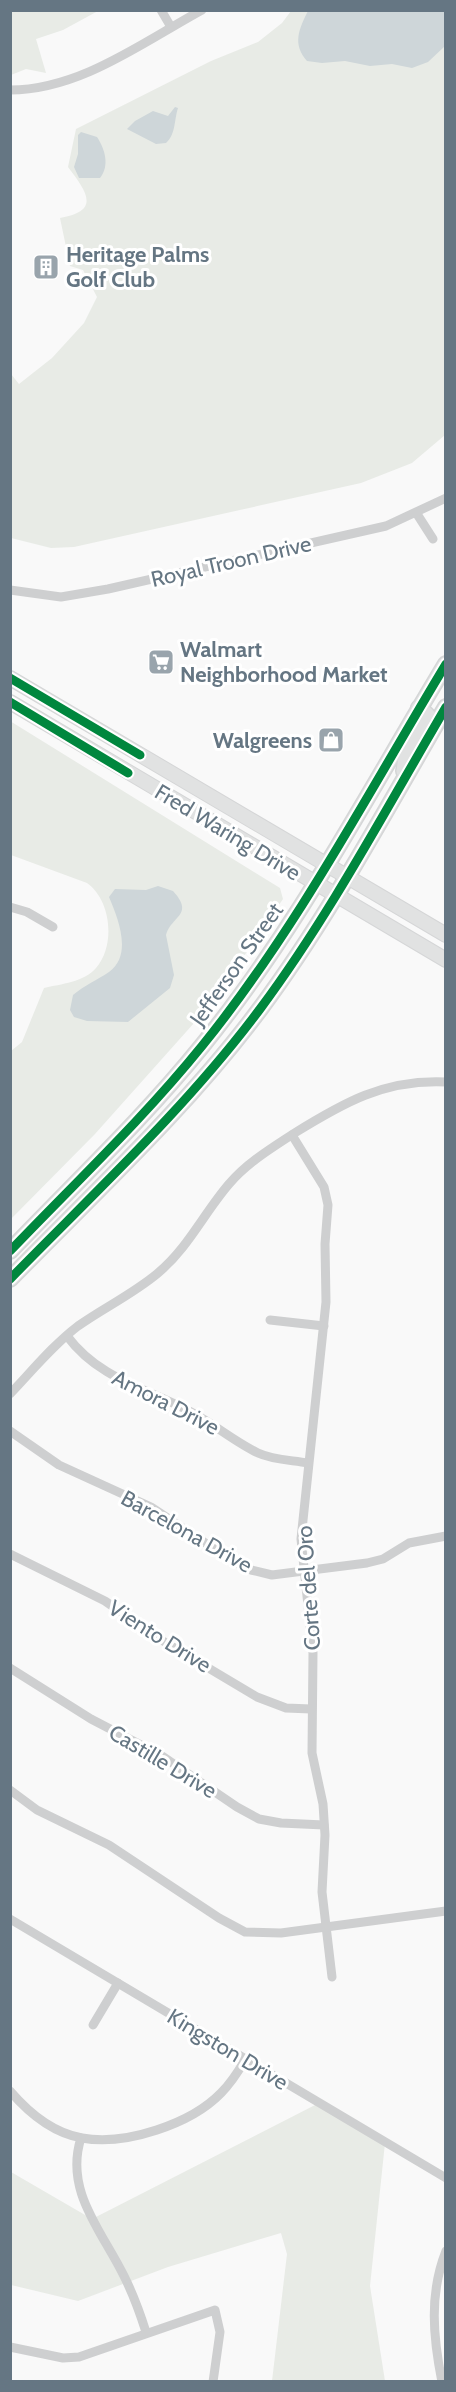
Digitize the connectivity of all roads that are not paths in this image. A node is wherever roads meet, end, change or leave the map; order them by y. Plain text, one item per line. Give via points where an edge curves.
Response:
1 (161, 10) edge
2 (202, 10) edge
3 (171, 27) junction
4 (10, 90) edge
5 (446, 498) edge
6 (417, 514) junction
7 (433, 539) dead end
8 (10, 590) edge
9 (446, 664) edge
10 (10, 678) edge
11 (10, 702) edge
12 (446, 707) edge
13 (419, 708) junction
14 (403, 780) junction
15 (326, 864) junction
16 (346, 876) junction
17 (314, 883) junction
18 (335, 895) junction
19 (10, 907) edge
20 (53, 927) dead end
21 (446, 935) edge
22 (446, 960) edge
23 (446, 1082) edge
24 (292, 1135) junction
25 (10, 1251) edge
26 (10, 1280) edge
27 (270, 1320) dead end
28 (324, 1326) junction
29 (67, 1336) junction
30 (10, 1394) edge
31 (10, 1431) edge
32 (308, 1463) junction
33 (446, 1536) edge
34 (10, 1554) edge
35 (305, 1572) junction
36 (10, 1668) edge
37 (311, 1709) junction
38 (10, 1790) edge
39 (324, 1825) junction
40 (446, 1911) edge
41 (10, 1919) edge
42 (326, 1927) junction
43 (332, 1977) dead end
44 (118, 1983) junction
45 (93, 2025) dead end
46 (245, 2060) junction
47 (10, 2091) edge
48 (81, 2139) junction
49 (446, 2178) edge
50 (446, 2251) edge
51 (146, 2332) junction
52 (10, 2347) edge
53 (213, 2382) edge
54 (442, 2382) edge

1 - 3 street
2 - 3 street
3 - 4 street via 80,77 29,90
5 - 6 street, Royal Troon Drive
6 - 7 street
6 - 8 street, Royal Troon Drive via 386,526 108,589 61,597
9 - 13 main road, Jefferson Street
10 - 15 main road, Fred Waring Drive
11 - 17 main road, Fred Waring Drive
12 - 14 main road, Jefferson Street
13 - 14 main road via 428,716 407,751
13 - 15 main road, Jefferson Street
14 - 16 main road, Jefferson Street
15 - 16 main road, Fred Waring Drive
15 - 17 main road, Jefferson Street
16 - 18 main road, Jefferson Street
16 - 21 main road, Fred Waring Drive
17 - 18 main road, Fred Waring Drive
17 - 25 main road, Jefferson Street via 275,947 203,1045 168,1087
18 - 22 main road, Fred Waring Drive
18 - 26 main road, Jefferson Street via 260,1010 218,1061
19 - 20 street
23 - 24 street via 408,1084 363,1094
24 - 28 street, Corte del Oro via 324,1187 328,1205
24 - 29 street via 245,1168 227,1186 160,1272
27 - 28 street
28 - 32 street, Corte del Oro
29 - 30 street
29 - 32 street, Amora Drive via 96,1366 126,1384 189,1411 258,1453
31 - 35 street, Barcelona Drive via 59,1465 151,1507 243,1566 272,1575
32 - 35 street, Corte del Oro via 301,1539
33 - 35 street, Barcelona Drive via 409,1543 382,1559
34 - 37 street, Viento Drive via 105,1601 257,1697 286,1708
35 - 37 street, Corte del Oro via 313,1653
36 - 39 street, Castille Drive via 91,1719 162,1756 259,1819
37 - 39 street, Corte del Oro via 312,1753
38 - 42 street via 38,1810 109,1845 232,1926 260,1934
39 - 42 street, Corte del Oro
40 - 42 street
41 - 44 street, Kingston Drive
42 - 43 street, Corte del Oro
44 - 45 street
44 - 46 street, Kingston Drive
46 - 48 street via 220,2094 195,2112 145,2134 120,2140
46 - 49 street, Kingston Drive
47 - 48 street via 34,2116
48 - 51 street via 74,2158 78,2183 87,2209 128,2284
50 - 54 street via 433,2312
51 - 52 street via 79,2357 63,2358
51 - 53 street via 215,2310 220,2332

